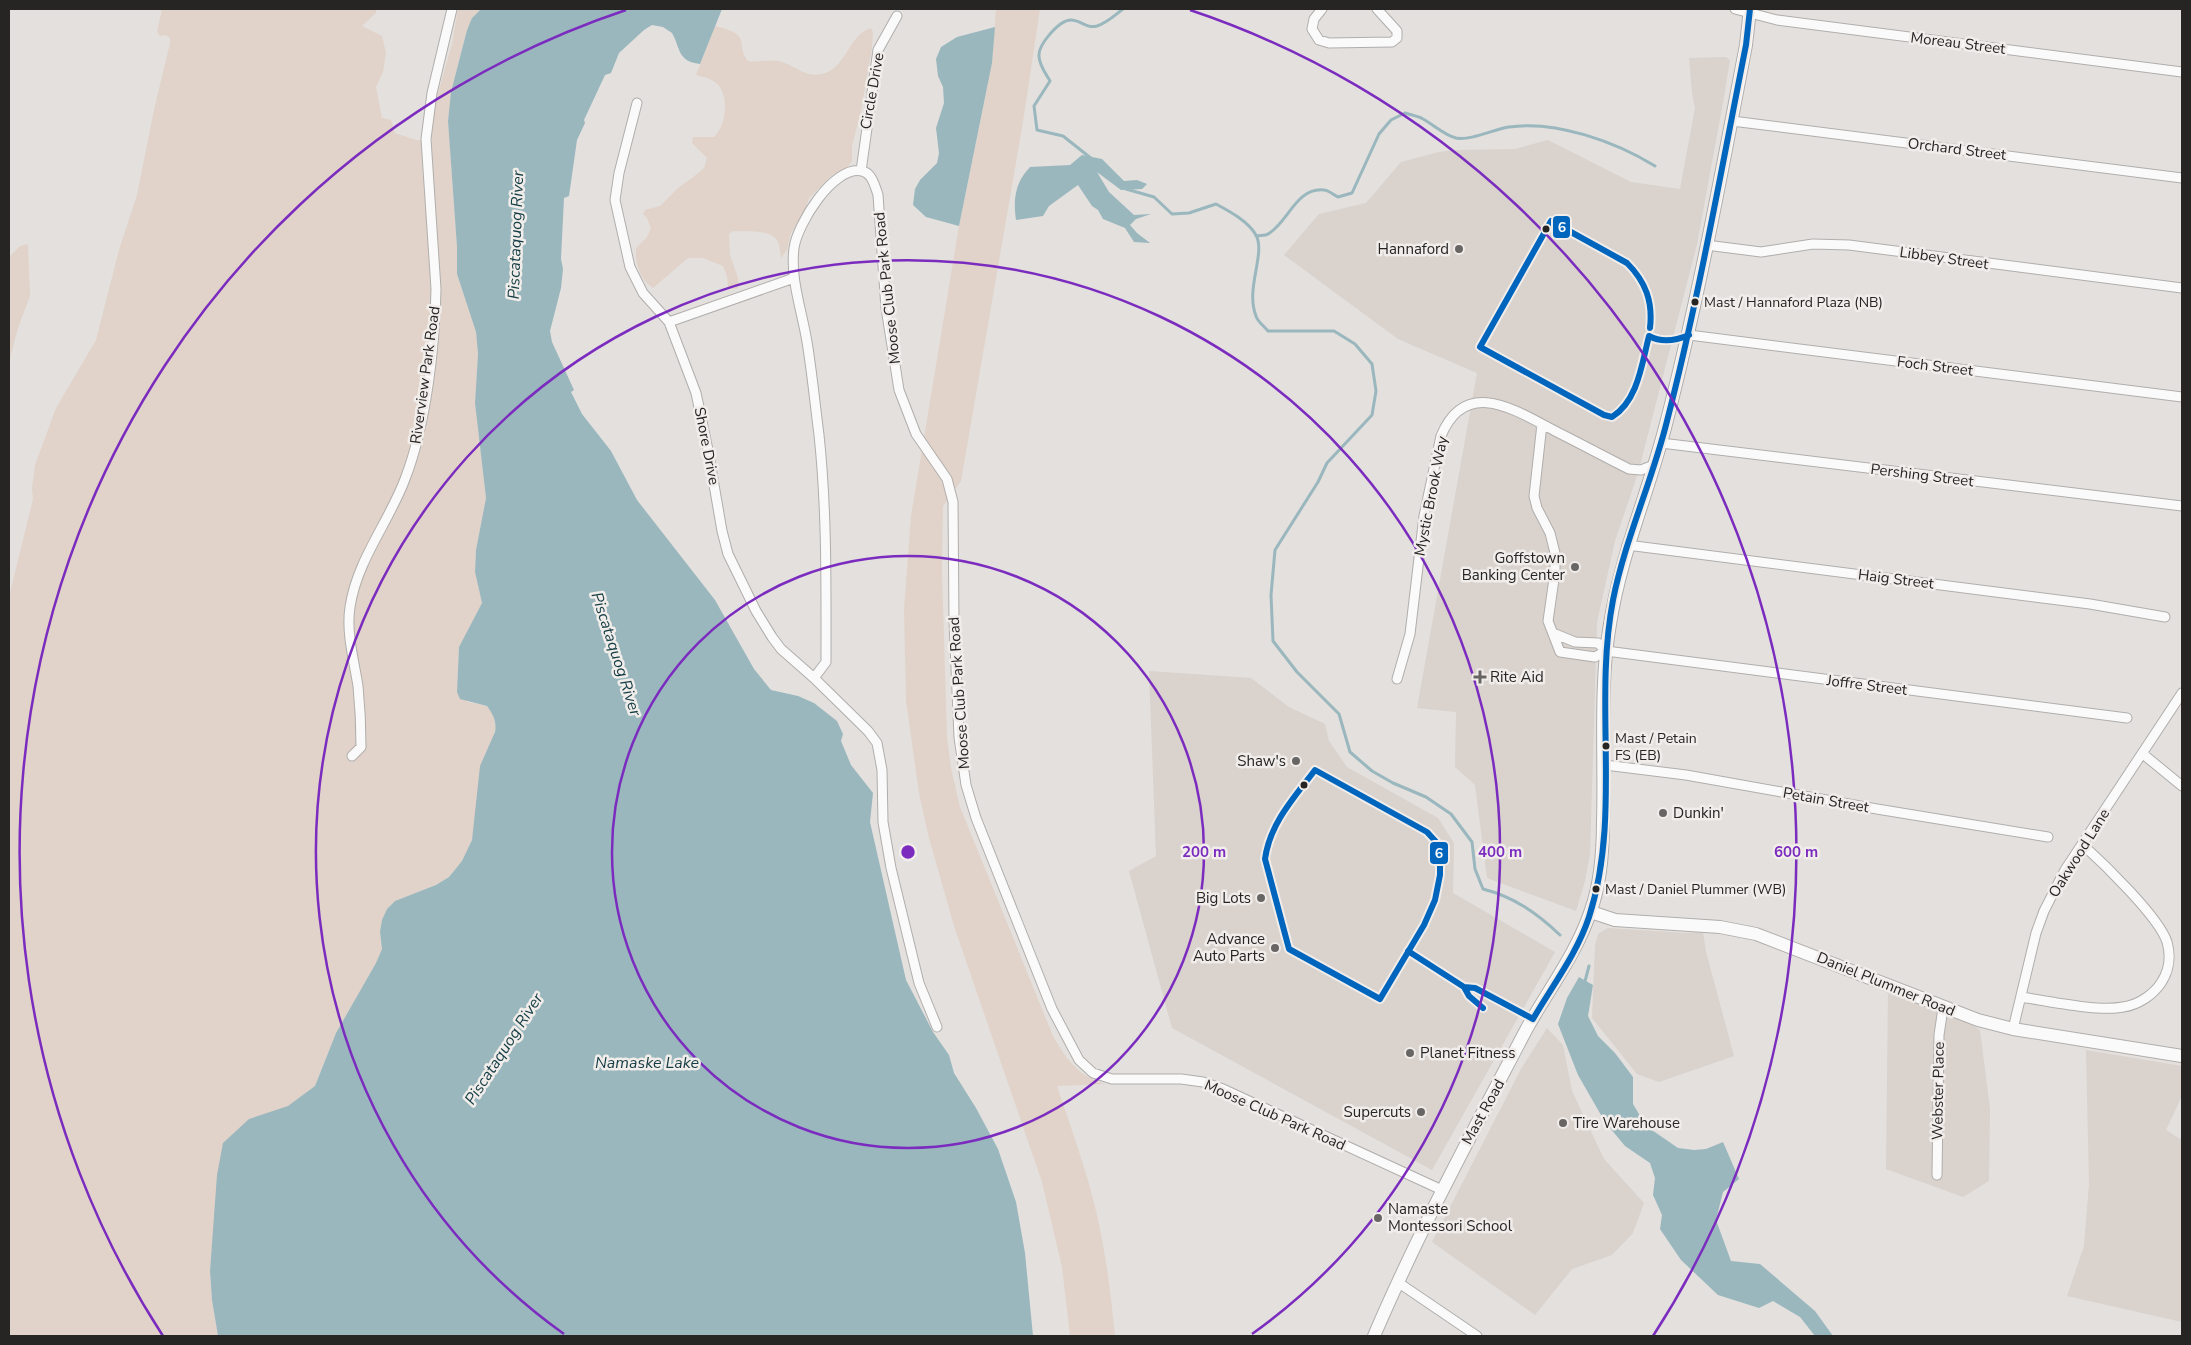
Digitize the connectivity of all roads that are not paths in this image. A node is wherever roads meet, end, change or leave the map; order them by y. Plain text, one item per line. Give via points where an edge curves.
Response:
1 (452, 9) edge
2 (1322, 9) edge
3 (1377, 9) edge
4 (1735, 9) edge
5 (1750, 11) edge
6 (897, 16) dead end
7 (2182, 72) edge
8 (637, 103) dead end
9 (1732, 120) junction
10 (861, 171) junction
11 (2182, 178) edge
12 (1706, 245) junction
13 (794, 278) junction
14 (2182, 288) edge
15 (669, 322) junction
16 (1688, 335) junction
17 (2182, 397) edge
18 (1542, 424) junction
19 (1661, 443) junction
20 (1654, 465) junction
21 (2182, 506) edge
22 (1627, 545) junction
23 (2165, 617) dead end
24 (1553, 633) junction
25 (1606, 651) junction
26 (814, 678) junction
27 (1397, 679) dead end
28 (2182, 693) edge
29 (2127, 718) dead end
30 (2143, 754) junction
31 (352, 756) dead end
32 (1605, 765) junction
33 (2182, 786) edge
34 (2048, 837) dead end
35 (2082, 844) junction
36 (1591, 912) junction
37 (2021, 997) junction
38 (1942, 1008) junction
39 (937, 1027) dead end
40 (2012, 1029) junction
41 (2182, 1056) edge
42 (1937, 1175) dead end
43 (1442, 1190) junction
44 (1399, 1283) junction
45 (1374, 1336) edge
46 (1477, 1336) edge

1 - 31 street, Riverview Park Road via 432,93 426,139 436,312 423,415 405,481 358,574 349,608 361,747
2 - 3 street via 1312,28 1319,40 1329,43 1392,42 1397,38 1397,30
4 - 5 street, Moreau Street
5 - 7 street, Moreau Street via 1777,20
5 - 9 main road, Mast Road
6 - 10 street, Circle Drive via 878,50
8 - 15 street via 616,189 617,211 634,277
9 - 11 street, Orchard Street
9 - 12 main road, Mast Road
10 - 13 street via 839,178 809,211 795,241
10 - 43 street, Moose Club Park Road via 871,178 878,195 886,308 899,390 916,434 947,479 953,502 958,714 966,785 1052,1009 1072,1049 1086,1068 1100,1076 1112,1079 1181,1078 1223,1089
12 - 14 street, Libbey Street via 1761,252 1813,244 1842,244
12 - 16 main road, Mast Road
13 - 15 street
13 - 26 street via 807,344 824,483 826,662
15 - 26 street, Shore Drive via 701,414 728,554 772,637
16 - 17 street, Foch Street
16 - 19 main road, Mast Road
18 - 20 street, Mystic Brook Way via 1628,469 1641,470
18 - 24 street via 1534,496 1555,553 1548,621
18 - 27 street, Mystic Brook Way via 1507,406 1483,402 1464,407 1444,428 1424,516 1410,634
19 - 20 main road, Mast Road
19 - 21 street, Pershing Street
20 - 22 main road, Mast Road
22 - 23 street, Haig Street via 2081,603
22 - 25 main road, Mast Road via 1613,601
24 - 25 street via 1575,642 1598,642
24 - 25 street via 1560,652 1595,657
25 - 29 street, Joffre Street
25 - 32 main road, Mast Road
26 - 39 street via 877,744 890,868 918,983
28 - 30 street, Oakwood Lane
30 - 33 street
30 - 35 street, Oakwood Lane
32 - 34 street, Petain Street via 1686,775
32 - 36 main road, Mast Road via 1603,848
35 - 37 street, Oakwood Lane via 2044,911
35 - 37 street via 2104,864 2162,933 2169,954 2165,977 2151,994 2122,1008
36 - 38 main road, Daniel Plummer Road via 1614,920 1720,927 1756,934
36 - 43 main road, Mast Road
37 - 40 street, Oakwood Lane
38 - 40 main road, Daniel Plummer Road
38 - 42 street, Webster Place
40 - 41 main road, Daniel Plummer Road
43 - 44 main road, Mast Road
44 - 45 main road, Mast Road
44 - 46 street

